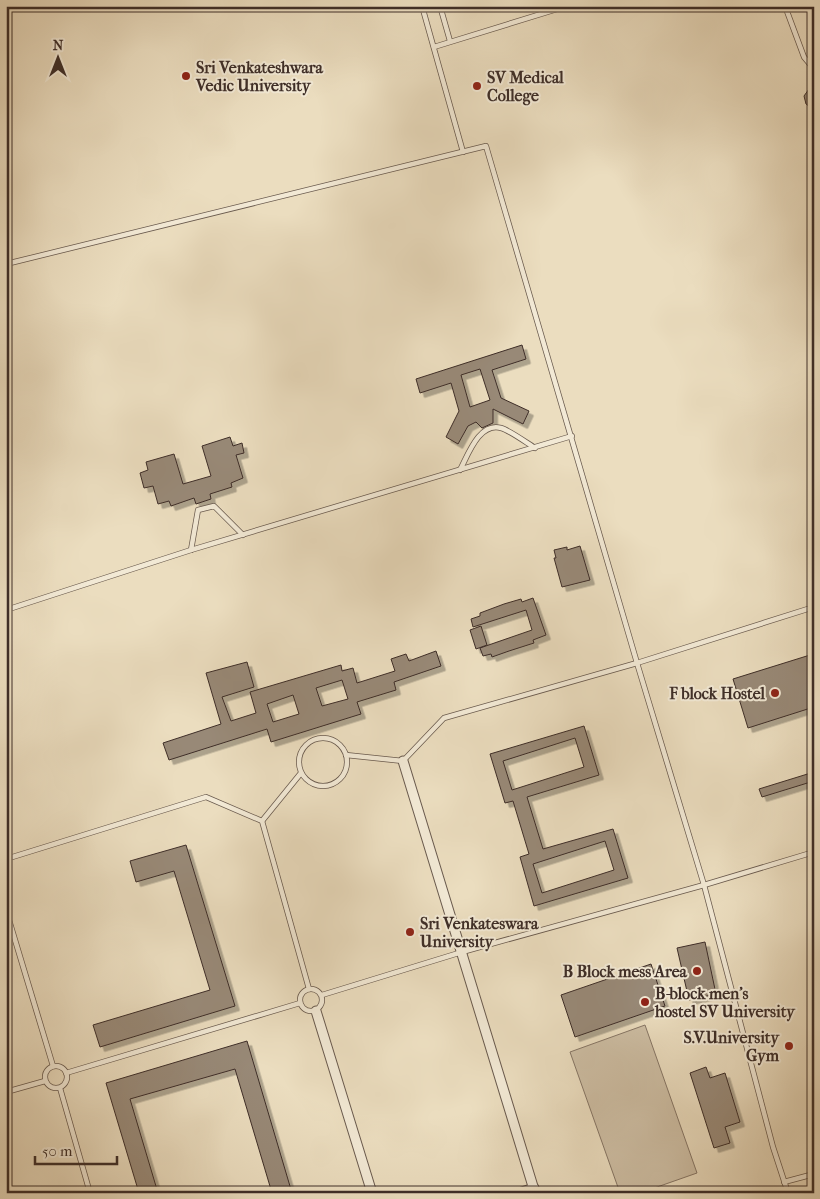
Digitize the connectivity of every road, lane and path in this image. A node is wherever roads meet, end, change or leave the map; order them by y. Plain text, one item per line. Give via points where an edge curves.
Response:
1 (422, 6) edge
2 (440, 6) edge
3 (567, 6) edge
4 (785, 6) edge
5 (450, 42) junction
6 (434, 47) junction
7 (814, 69) edge
8 (464, 152) junction
9 (6, 264) edge
10 (572, 436) junction
11 (535, 448) junction
12 (460, 470) junction
13 (244, 535) junction
14 (191, 550) junction
15 (814, 607) edge
16 (6, 610) edge
17 (637, 663) junction
18 (346, 755) junction
19 (403, 761) junction
20 (301, 773) junction
21 (262, 821) junction
22 (814, 852) edge
23 (6, 859) edge
24 (704, 885) junction
25 (6, 910) edge
26 (462, 952) junction
27 (309, 989) junction
28 (322, 995) junction
29 (300, 1003) junction
30 (316, 1011) junction
31 (53, 1066) junction
32 (66, 1073) junction
33 (45, 1081) junction
34 (60, 1088) junction
35 (6, 1092) edge
36 (814, 1174) edge
37 (784, 1182) junction
38 (535, 1190) edge
39 (90, 1193) edge
40 (372, 1193) edge
41 (518, 1193) edge
42 (788, 1193) edge

1 - 6 lane
2 - 5 lane
3 - 5 lane
4 - 7 lane via 804,57
5 - 6 lane
6 - 8 lane
8 - 9 lane
8 - 10 lane via 486,146
10 - 11 lane
10 - 17 lane
11 - 12 lane
11 - 12 lane via 501,428 489,429 480,434
12 - 13 lane
13 - 14 lane
13 - 14 lane via 214,506 198,510
14 - 16 lane
15 - 17 lane
17 - 19 lane via 444,718
17 - 24 lane
18 - 19 lane
18 - 20 lane via 346,771 336,783 328,786 312,784
18 - 20 lane via 337,742 322,738 314,740 302,750 299,758
19 - 26 street
20 - 21 lane
21 - 23 lane via 206,797
21 - 27 lane
22 - 24 lane
24 - 26 lane
24 - 37 lane
25 - 31 lane
26 - 28 lane
26 - 38 street
27 - 28 lane
27 - 29 lane via 302,994
28 - 30 lane via 322,1004
29 - 30 lane via 306,1010
29 - 32 lane
30 - 40 street
31 - 32 lane via 62,1067
31 - 33 lane via 46,1072
32 - 34 lane via 67,1080
33 - 34 lane
33 - 35 lane
34 - 39 lane
36 - 37 lane
37 - 42 lane
38 - 41 street

